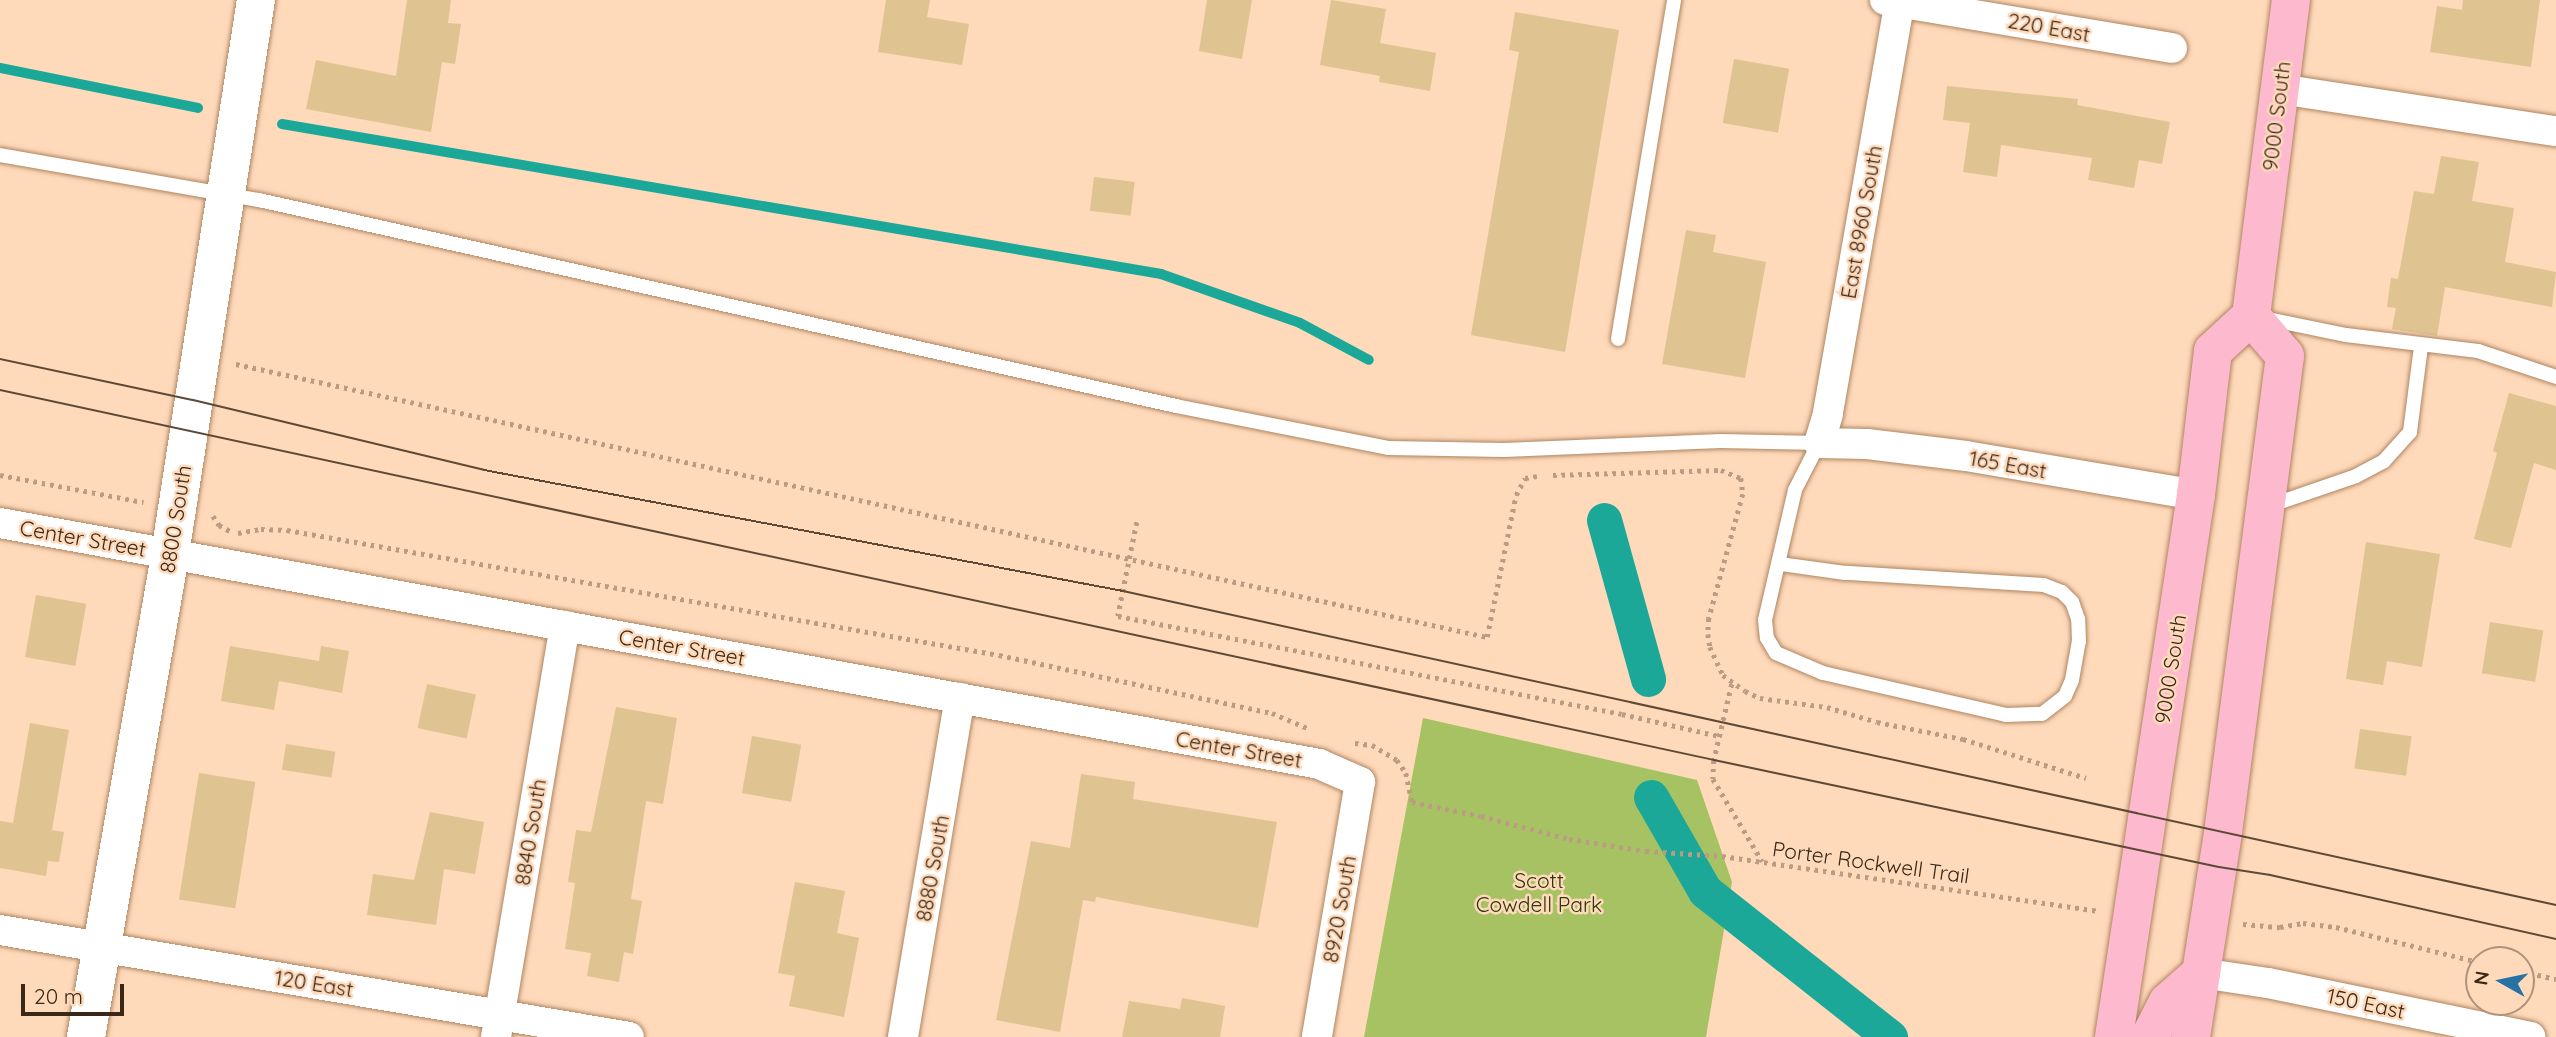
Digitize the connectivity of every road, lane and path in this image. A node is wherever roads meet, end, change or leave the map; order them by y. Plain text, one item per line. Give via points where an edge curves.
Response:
1 (256, 0) edge
2 (1674, 0) edge
3 (2291, 0) edge
4 (1895, 1) edge
5 (2172, 48) dead end
6 (2280, 89) junction
7 (2556, 131) edge
8 (0, 155) edge
9 (226, 193) junction
10 (2251, 316) junction
11 (1618, 340) dead end
12 (2421, 346) junction
13 (232, 363) dead end
14 (2556, 377) edge
15 (1819, 443) junction
16 (0, 475) edge
17 (2196, 495) junction
18 (2268, 506) junction
19 (176, 508) junction
20 (1137, 522) dead end
21 (0, 523) edge
22 (238, 533) dead end
23 (170, 554) junction
24 (1129, 559) junction
25 (1780, 564) junction
26 (565, 626) junction
27 (1732, 684) junction
28 (960, 698) junction
29 (1719, 736) junction
30 (2086, 778) dead end
31 (1360, 782) joint
32 (1646, 851) dead end
33 (1762, 862) junction
34 (2090, 910) dead end
35 (2260, 925) dead end
36 (0, 930) edge
37 (102, 947) junction
38 (2465, 959) edge
39 (2201, 973) junction
40 (2535, 974) edge
41 (2556, 979) edge
42 (498, 1025) edge
43 (86, 1037) edge
44 (629, 1037) edge
45 (903, 1037) edge
46 (1317, 1037) edge
47 (2114, 1037) edge
48 (2150, 1037) edge
49 (2191, 1037) edge
50 (2530, 1037) edge

1 - 9 street, 8800 South
2 - 11 lane
3 - 6 main road, 9000 South
4 - 5 street, 220 East
4 - 15 street, East 8960 South via 1828,414
6 - 7 street
6 - 10 main road, 9000 South
8 - 9 lane
9 - 15 lane via 1163,403 1388,448
9 - 19 street, 8800 South
10 - 12 lane
10 - 17 main road, 9000 South via 2213,351
10 - 18 main road via 2285,356
12 - 14 lane via 2478,352
12 - 18 lane via 2410,432 2384,461 2356,476
13 - 24 path
15 - 17 street, 165 East via 1966,456
15 - 25 lane via 1795,490
16 - 19 path
17 - 47 main road, 9000 South
18 - 39 main road
19 - 22 path via 212,515 219,525
19 - 23 street, 8800 South
20 - 24 path
21 - 23 street, Center Street
23 - 26 street, Center Street
23 - 37 street, 8800 South
24 - 27 path via 1488,638 1516,495 1525,478 1721,470 1741,478 1743,494 1708,634 1715,660
24 - 29 path via 1118,616
25 - 25 lane via 1765,620 1766,638 1776,653 1798,664 2024,717 2054,706 2072,680 2078,619 2072,602 2062,592 2044,585 1845,573
26 - 28 street, Center Street
26 - 42 street, 8840 South
27 - 29 path
27 - 30 path via 1760,698 1963,739
28 - 31 street, Center Street via 1319,764
28 - 45 street, 8880 South
29 - 33 path via 1713,779
31 - 46 street, 8920 South
32 - 33 path, Porter Rockwell Trail
33 - 34 path, Porter Rockwell Trail
35 - 38 path via 2328,926
36 - 37 street, 120 East
37 - 42 street, 120 East
37 - 43 street, 8800 South
39 - 48 main road via 2168,1002
39 - 49 main road
39 - 50 street, 150 East
40 - 41 path
42 - 44 street, 120 East

